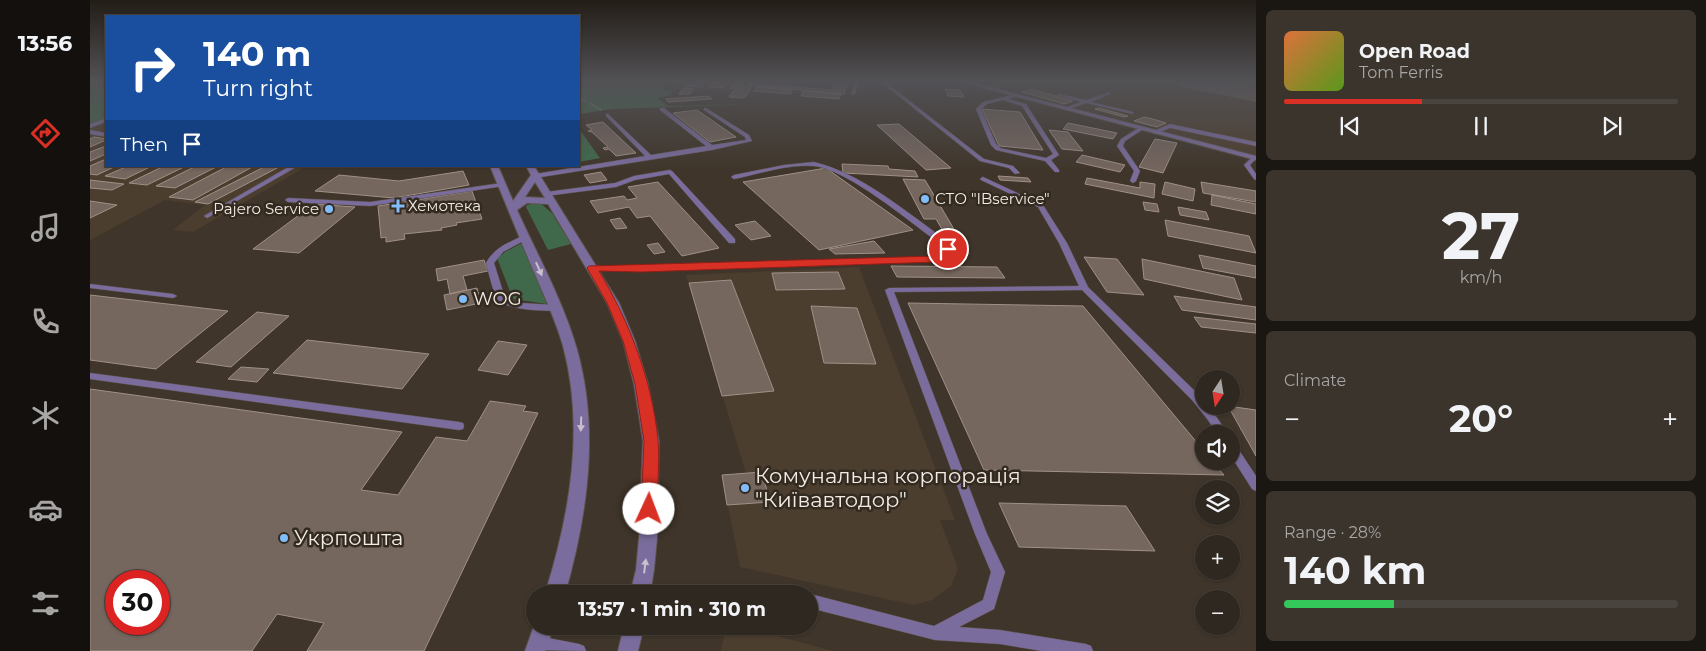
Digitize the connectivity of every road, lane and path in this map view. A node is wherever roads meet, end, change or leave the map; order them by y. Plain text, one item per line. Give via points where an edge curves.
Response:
1 (603, 111) edge
2 (665, 111) edge
3 (710, 111) edge
4 (920, 111) edge
5 (979, 111) edge
6 (1028, 111) edge
7 (1076, 111) edge
8 (1121, 111) edge
9 (1131, 114) dead end
10 (608, 115) joint
11 (105, 120) edge
12 (90, 126) edge
13 (1140, 128) junction
14 (90, 132) edge
15 (1155, 132) junction
16 (105, 135) edge
17 (1256, 144) edge
18 (712, 148) junction
19 (650, 158) junction
20 (1255, 158) edge
21 (1047, 160) junction
22 (580, 166) edge
23 (293, 167) edge
24 (494, 167) edge
25 (568, 167) edge
26 (532, 171) edge
27 (1058, 171) dead end
28 (1017, 173) dead end
29 (734, 177) dead end
30 (1256, 178) edge
31 (983, 179) dead end
32 (1133, 181) dead end
33 (502, 185) junction
34 (548, 198) junction
35 (288, 200) dead end
36 (512, 209) junction
37 (207, 216) dead end
38 (525, 238) junction
39 (732, 241) dead end
40 (592, 268) junction
41 (90, 286) edge
42 (1084, 288) junction
43 (173, 296) dead end
44 (556, 308) junction
45 (90, 376) edge
46 (1217, 425) edge
47 (460, 426) dead end
48 (1240, 461) edge
49 (1256, 486) edge
50 (557, 585) edge
51 (642, 585) edge
52 (818, 602) edge
53 (935, 633) junction
54 (539, 640) edge
55 (578, 651) edge
56 (1086, 651) edge

1 - 10 path
2 - 18 lane
3 - 18 lane via 750,140
4 - 28 lane via 982,160 1011,166
5 - 21 lane via 994,146
6 - 21 lane via 1056,155
7 - 13 street
8 - 9 lane
10 - 19 lane
11 - 12 lane
13 - 15 street
13 - 32 lane via 1120,146 1137,171
14 - 16 lane
15 - 17 lane via 1170,126
15 - 20 street
18 - 19 lane
19 - 22 lane
20 - 30 lane via 1247,166
21 - 27 lane
23 - 37 lane
24 - 33 street
25 - 26 lane
26 - 34 street
26 - 36 street
29 - 40 lane via 806,164 829,168 853,180 942,241 948,249 947,255 938,259 650,269
31 - 42 lane via 1041,206
33 - 35 lane via 370,204
33 - 36 street
34 - 36 street via 525,200
34 - 39 lane via 670,172
34 - 40 street
36 - 38 street
38 -> 44 street
38 - 44 lane via 492,257 490,263 501,299 508,304
51 -> 40 street via 648,538 651,441 629,341
41 - 43 lane
42 - 46 lane via 1196,398
42 - 53 lane via 889,290 998,572 989,604
44 -> 50 street via 570,348 581,406 574,518
45 - 47 lane
48 - 49 lane
52 - 53 lane
53 - 56 lane via 1000,638
54 - 55 lane

